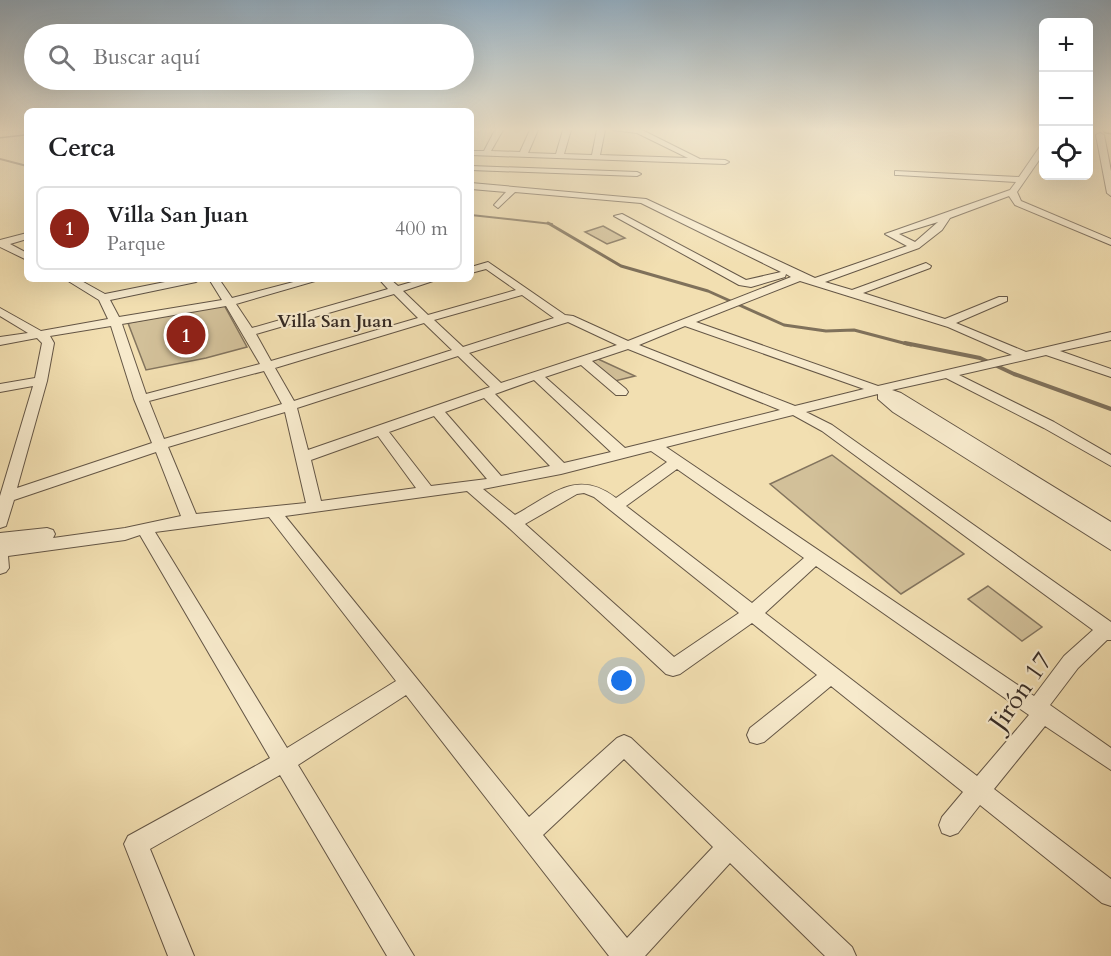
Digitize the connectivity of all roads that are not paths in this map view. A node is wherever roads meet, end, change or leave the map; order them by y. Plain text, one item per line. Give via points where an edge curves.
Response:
1 (519, 175) edge
2 (639, 175) edge
3 (937, 175) edge
4 (1026, 175) edge
5 (1022, 180) junction
6 (1109, 180) edge
7 (587, 184) junction
8 (474, 186) edge
9 (512, 190) junction
10 (640, 190) junction
11 (1013, 192) junction
12 (1111, 194) edge
13 (498, 205) dead end
14 (946, 216) junction
15 (23, 237) edge
16 (1111, 242) edge
17 (0, 243) edge
18 (916, 246) junction
19 (896, 253) junction
20 (24, 255) edge
21 (474, 269) edge
22 (796, 275) junction
23 (75, 282) edge
24 (181, 282) edge
25 (216, 282) edge
26 (306, 282) edge
27 (387, 282) edge
28 (423, 282) edge
29 (814, 282) junction
30 (395, 290) junction
31 (524, 291) junction
32 (851, 294) junction
33 (103, 298) junction
34 (1003, 299) dead end
35 (231, 302) junction
36 (0, 311) edge
37 (425, 318) junction
38 (563, 319) junction
39 (115, 321) junction
40 (945, 322) junction
41 (687, 323) junction
42 (249, 332) junction
43 (39, 335) junction
44 (1111, 336) edge
45 (0, 341) edge
46 (628, 345) junction
47 (459, 351) junction
48 (1047, 351) junction
49 (1025, 356) junction
50 (583, 360) junction
51 (268, 367) junction
52 (1111, 373) edge
53 (948, 374) junction
54 (536, 375) junction
55 (41, 381) junction
56 (0, 388) edge
57 (492, 390) junction
58 (876, 390) junction
59 (621, 392) dead end
60 (141, 399) junction
61 (290, 406) junction
62 (436, 410) junction
63 (795, 411) junction
64 (381, 430) junction
65 (159, 445) junction
66 (654, 446) junction
67 (622, 454) junction
68 (304, 457) junction
69 (1111, 460) edge
70 (676, 462) junction
71 (561, 469) junction
72 (1019, 479) junction
73 (498, 482) junction
74 (470, 486) junction
75 (428, 493) junction
76 (9, 497) junction
77 (616, 506) junction
78 (315, 507) junction
79 (273, 512) junction
80 (191, 520) junction
81 (0, 522) edge
82 (514, 523) junction
83 (145, 528) junction
84 (1111, 530) edge
85 (0, 539) edge
86 (1111, 544) edge
87 (0, 553) edge
88 (816, 557) junction
89 (0, 568) edge
90 (751, 614) junction
91 (1110, 631) edge
92 (831, 675) junction
93 (409, 683) junction
94 (1043, 713) junction
95 (757, 735) dead end
96 (1111, 760) edge
97 (285, 761) junction
98 (978, 790) junction
99 (950, 825) dead end
100 (529, 833) junction
101 (730, 846) junction
102 (1111, 894) edge
103 (182, 956) edge
104 (401, 956) edge
105 (626, 956) edge
106 (843, 956) edge

1 - 7 street
2 - 10 street
3 - 5 street
4 - 5 street
5 - 11 street
6 - 12 street
7 - 9 street
7 - 10 street
7 - 10 street
8 - 9 street
9 - 13 street
10 - 22 street
10 - 22 street via 619,216 743,283
11 - 14 street
11 - 16 street via 1018,202
14 - 18 street via 939,228
14 - 18 street via 891,234
15 - 17 street
17 - 20 street
18 - 19 street
19 - 29 street
19 - 32 street via 926,266
21 - 31 street via 488,265
22 - 29 street
22 - 41 street
23 - 33 street
24 - 33 street
25 - 35 street
26 - 35 street
27 - 30 street
28 - 30 street
29 - 32 street
30 - 37 street
30 - 42 street
31 - 37 street
31 - 38 street
32 - 40 street
33 - 39 street
34 - 40 street
35 - 39 street
35 - 42 street
36 - 43 street
37 - 47 street
37 - 51 street
38 - 46 street via 569,318
38 - 47 street
39 - 43 street
39 - 60 street
40 - 49 street
41 - 46 street
41 - 58 street
42 - 51 street
43 - 45 street
43 - 55 street via 48,344
44 - 48 street
46 - 50 street
46 - 63 street
47 - 57 street
47 - 61 street
48 - 49 street
48 - 52 street
49 - 53 street
50 - 54 street
50 - 59 street
51 - 60 street
51 - 61 street
53 - 58 street
53 - 69 street
54 - 57 street
54 - 67 street
55 - 56 street
55 - 76 street
57 - 62 street
57 - 71 street
58 - 63 street
58 - 72 street via 898,409
60 - 65 street
61 - 65 street
61 - 68 street
62 - 64 street
62 - 73 street
63 - 66 street
63 - 91 street via 826,428
64 - 68 street
64 - 75 street
65 - 76 street
65 - 80 street
66 - 67 street
66 - 70 street
67 - 71 street
68 - 78 street
70 - 77 street
70 - 88 street
71 - 73 street
72 - 84 street
72 - 86 street
73 - 74 street
74 - 75 street
74 - 82 street
75 - 78 street
76 - 81 street
77 - 82 street via 585,488 573,490
77 - 90 street
78 - 79 street
79 - 80 street
79 - 93 street
80 - 83 street
82 - 90 street via 673,668
83 - 85 street via 128,525
83 - 87 street
83 - 97 street
87 - 89 street
88 - 90 street
88 - 94 street
90 - 92 street
91 - 94 street, Jirón 17 via 1086,647 1039,704
92 - 95 street
92 - 98 street
93 - 97 street
93 - 100 street
94 - 96 street
94 - 98 street, Jirón 17
97 - 103 street via 136,844
97 - 104 street
98 - 99 street, Jirón 17
98 - 102 street
100 - 101 street via 624,745
100 - 105 street
101 - 105 street
101 - 106 street

